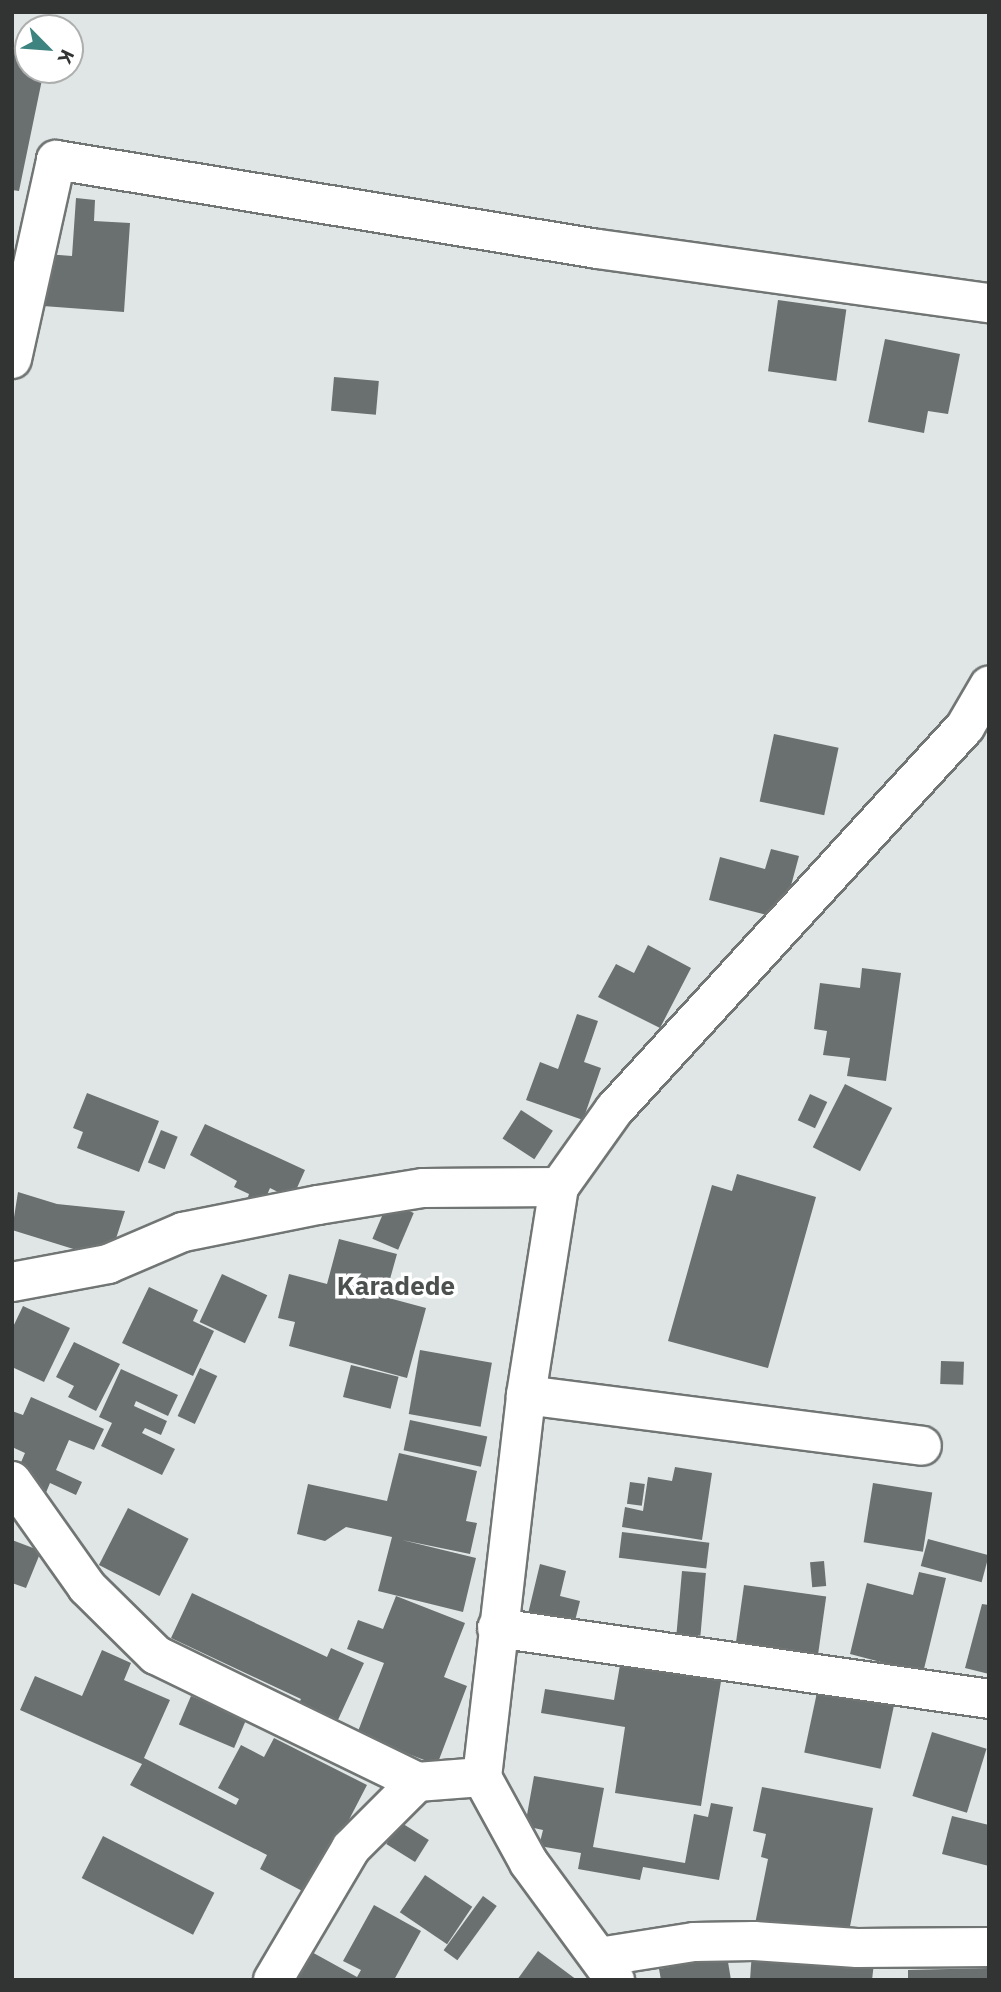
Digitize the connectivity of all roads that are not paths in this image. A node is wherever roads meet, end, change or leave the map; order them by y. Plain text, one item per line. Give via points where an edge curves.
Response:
1 (989, 303) edge
2 (12, 359) edge
3 (989, 686) edge
4 (977, 730) edge
5 (559, 1187) junction
6 (12, 1282) edge
7 (526, 1395) junction
8 (922, 1446) dead end
9 (12, 1481) edge
10 (497, 1628) junction
11 (989, 1699) edge
12 (482, 1777) junction
13 (417, 1782) junction
14 (989, 1947) edge
15 (607, 1968) edge
16 (274, 1980) edge

1 - 2 street via 598,249 56,160
3 - 4 street
4 - 5 street via 614,1110
5 - 6 street via 423,1188 318,1205 183,1232 108,1264
5 - 7 street
7 - 8 street
7 - 10 street
9 - 13 street via 87,1587 156,1655
10 - 11 street
10 - 12 street
12 - 13 street
12 - 15 street via 529,1863
13 - 16 street via 351,1848
14 - 15 street via 857,1948 730,1941

